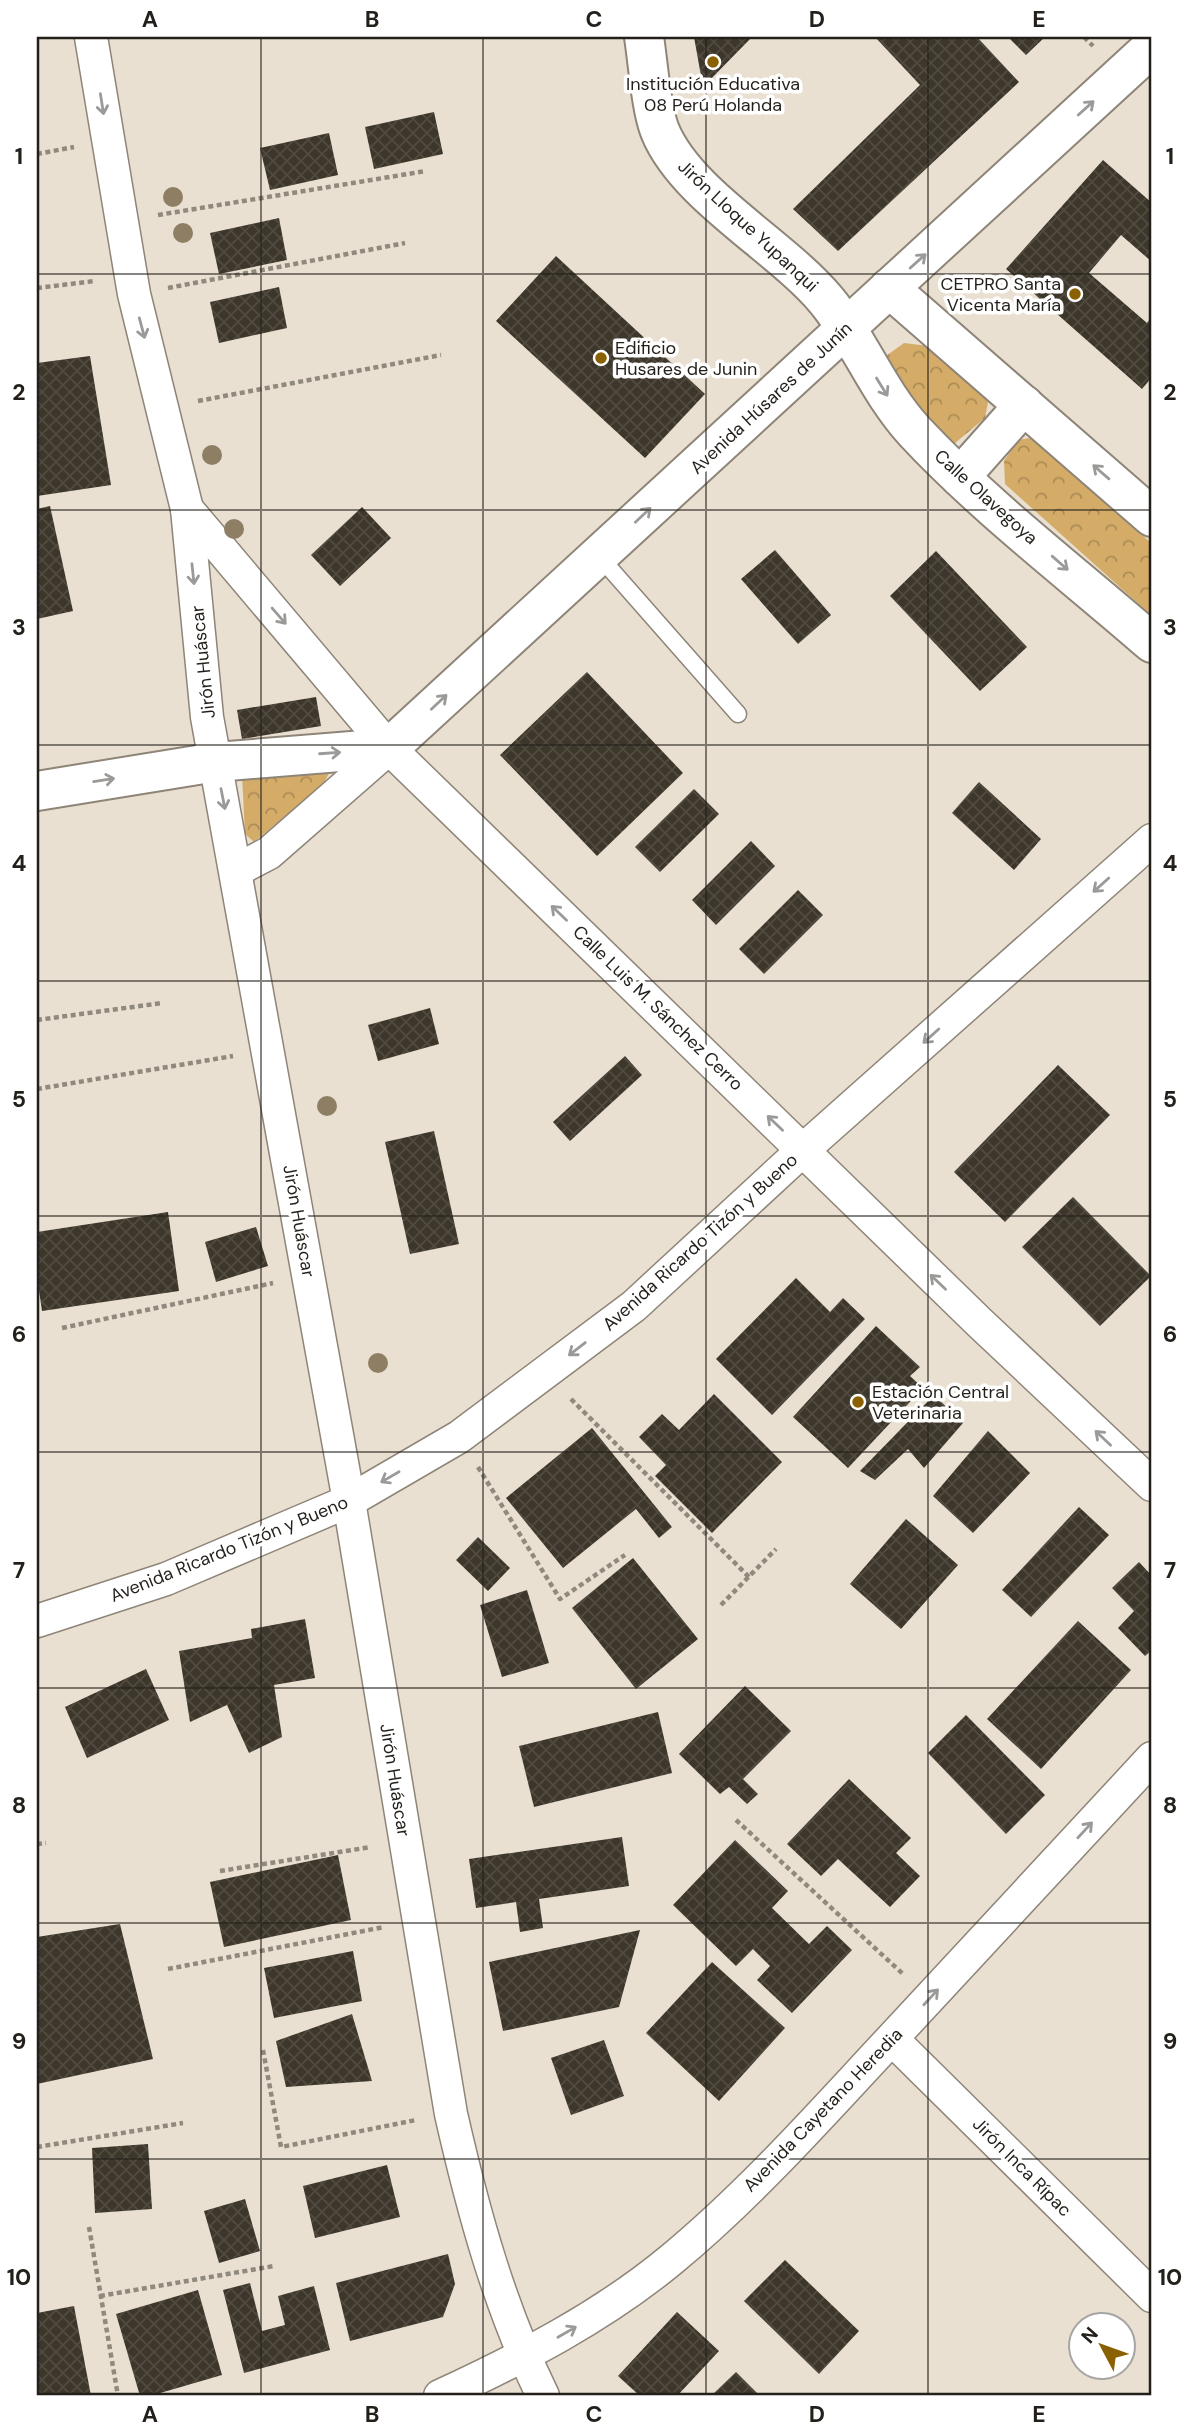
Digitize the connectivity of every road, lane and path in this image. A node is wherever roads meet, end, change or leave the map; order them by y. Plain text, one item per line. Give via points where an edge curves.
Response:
1 (91, 37) edge
2 (644, 37) edge
3 (1152, 47) edge
4 (426, 172) dead end
5 (122, 221) junction
6 (405, 243) dead end
7 (132, 285) junction
8 (37, 288) edge
9 (889, 288) junction
10 (847, 328) junction
11 (441, 355) dead end
12 (1024, 405) junction
13 (164, 407) junction
14 (960, 477) junction
15 (187, 509) junction
16 (1152, 517) edge
17 (599, 556) junction
18 (1152, 643) edge
19 (738, 714) dead end
20 (389, 748) junction
21 (216, 762) junction
22 (37, 791) edge
23 (1152, 840) edge
24 (237, 870) junction
25 (162, 1003) dead end
26 (37, 1020) edge
27 (269, 1049) junction
28 (37, 1089) edge
29 (803, 1150) junction
30 (309, 1275) junction
31 (62, 1328) dead end
32 (546, 1373) junction
33 (459, 1437) junction
34 (1152, 1485) edge
35 (349, 1501) junction
36 (776, 1549) dead end
37 (625, 1555) dead end
38 (749, 1577) junction
39 (721, 1605) dead end
40 (37, 1622) edge
41 (1152, 1758) edge
42 (736, 1820) dead end
43 (406, 1842) junction
44 (47, 1843) dead end
45 (37, 1844) edge
46 (220, 1871) dead end
47 (418, 1920) junction
48 (168, 1969) dead end
49 (929, 1998) junction
50 (891, 2039) junction
51 (263, 2050) dead end
52 (451, 2113) junction
53 (183, 2123) dead end
54 (37, 2147) edge
55 (89, 2227) dead end
56 (274, 2266) dead end
57 (100, 2296) junction
58 (1152, 2296) edge
59 (524, 2357) junction
60 (117, 2396) edge
61 (440, 2396) edge
62 (543, 2396) edge

1 -> 5 street, Jirón Huáscar
2 - 10 street, Jirón Lloque Yupanqui via 659,130 682,168 824,298
9 -> 3 street, Avenida Húsares de Junín
4 - 5 path
5 - 7 street, Jirón Huáscar
6 - 7 path
7 - 8 path
7 -> 13 street, Jirón Huáscar
9 - 10 street, Avenida Húsares de Junín
9 - 12 street
10 -> 14 street, Calle Olavegoya via 890,401
17 -> 10 street, Avenida Húsares de Junín
11 - 13 path
12 - 14 street
16 -> 12 street
13 - 15 street, Jirón Huáscar
14 -> 18 street, Calle Olavegoya
15 -> 20 street, Calle Luis M. Sánchez Cerro
15 -> 21 street, Jirón Huáscar via 207,717
17 - 19 lane
20 -> 17 street, Avenida Húsares de Junín
21 -> 20 street
20 - 24 street, Avenida Húsares de Junín via 269,853
29 -> 20 street, Calle Luis M. Sánchez Cerro
22 -> 21 street
21 -> 24 street, Jirón Huáscar
23 -> 29 street, Avenida Ricardo Tizón y Bueno
24 - 27 street, Jirón Huáscar
25 - 26 path
27 - 28 path
27 - 30 street, Jirón Huáscar
29 -> 32 street, Avenida Ricardo Tizón y Bueno via 634,1306
34 -> 29 street, Calle Luis M. Sánchez Cerro
30 - 31 path
30 - 35 street, Jirón Huáscar
32 - 33 street, Avenida Ricardo Tizón y Bueno
32 - 38 path
33 -> 35 street, Avenida Ricardo Tizón y Bueno
33 - 37 path via 560,1599
35 - 40 street, Avenida Ricardo Tizón y Bueno via 166,1579
35 - 43 street, Jirón Huáscar
36 - 38 path
38 - 39 path
49 -> 41 street, Avenida Cayetano Heredia
42 - 49 path
43 - 46 path
43 - 47 street, Jirón Huáscar
44 - 45 path
47 - 48 path
47 - 52 street, Jirón Huáscar
49 - 50 street, Avenida Cayetano Heredia
50 - 58 street, Jirón Inca Rípac
59 -> 50 street, Avenida Cayetano Heredia via 588,2320 671,2260 736,2202
51 - 52 path via 281,2147
52 - 59 street, Jirón Huáscar via 491,2270
53 - 54 path
55 - 57 path
56 - 57 path
57 - 60 path
59 - 61 street, Avenida Cayetano Heredia
59 - 62 street, Jirón Huáscar

